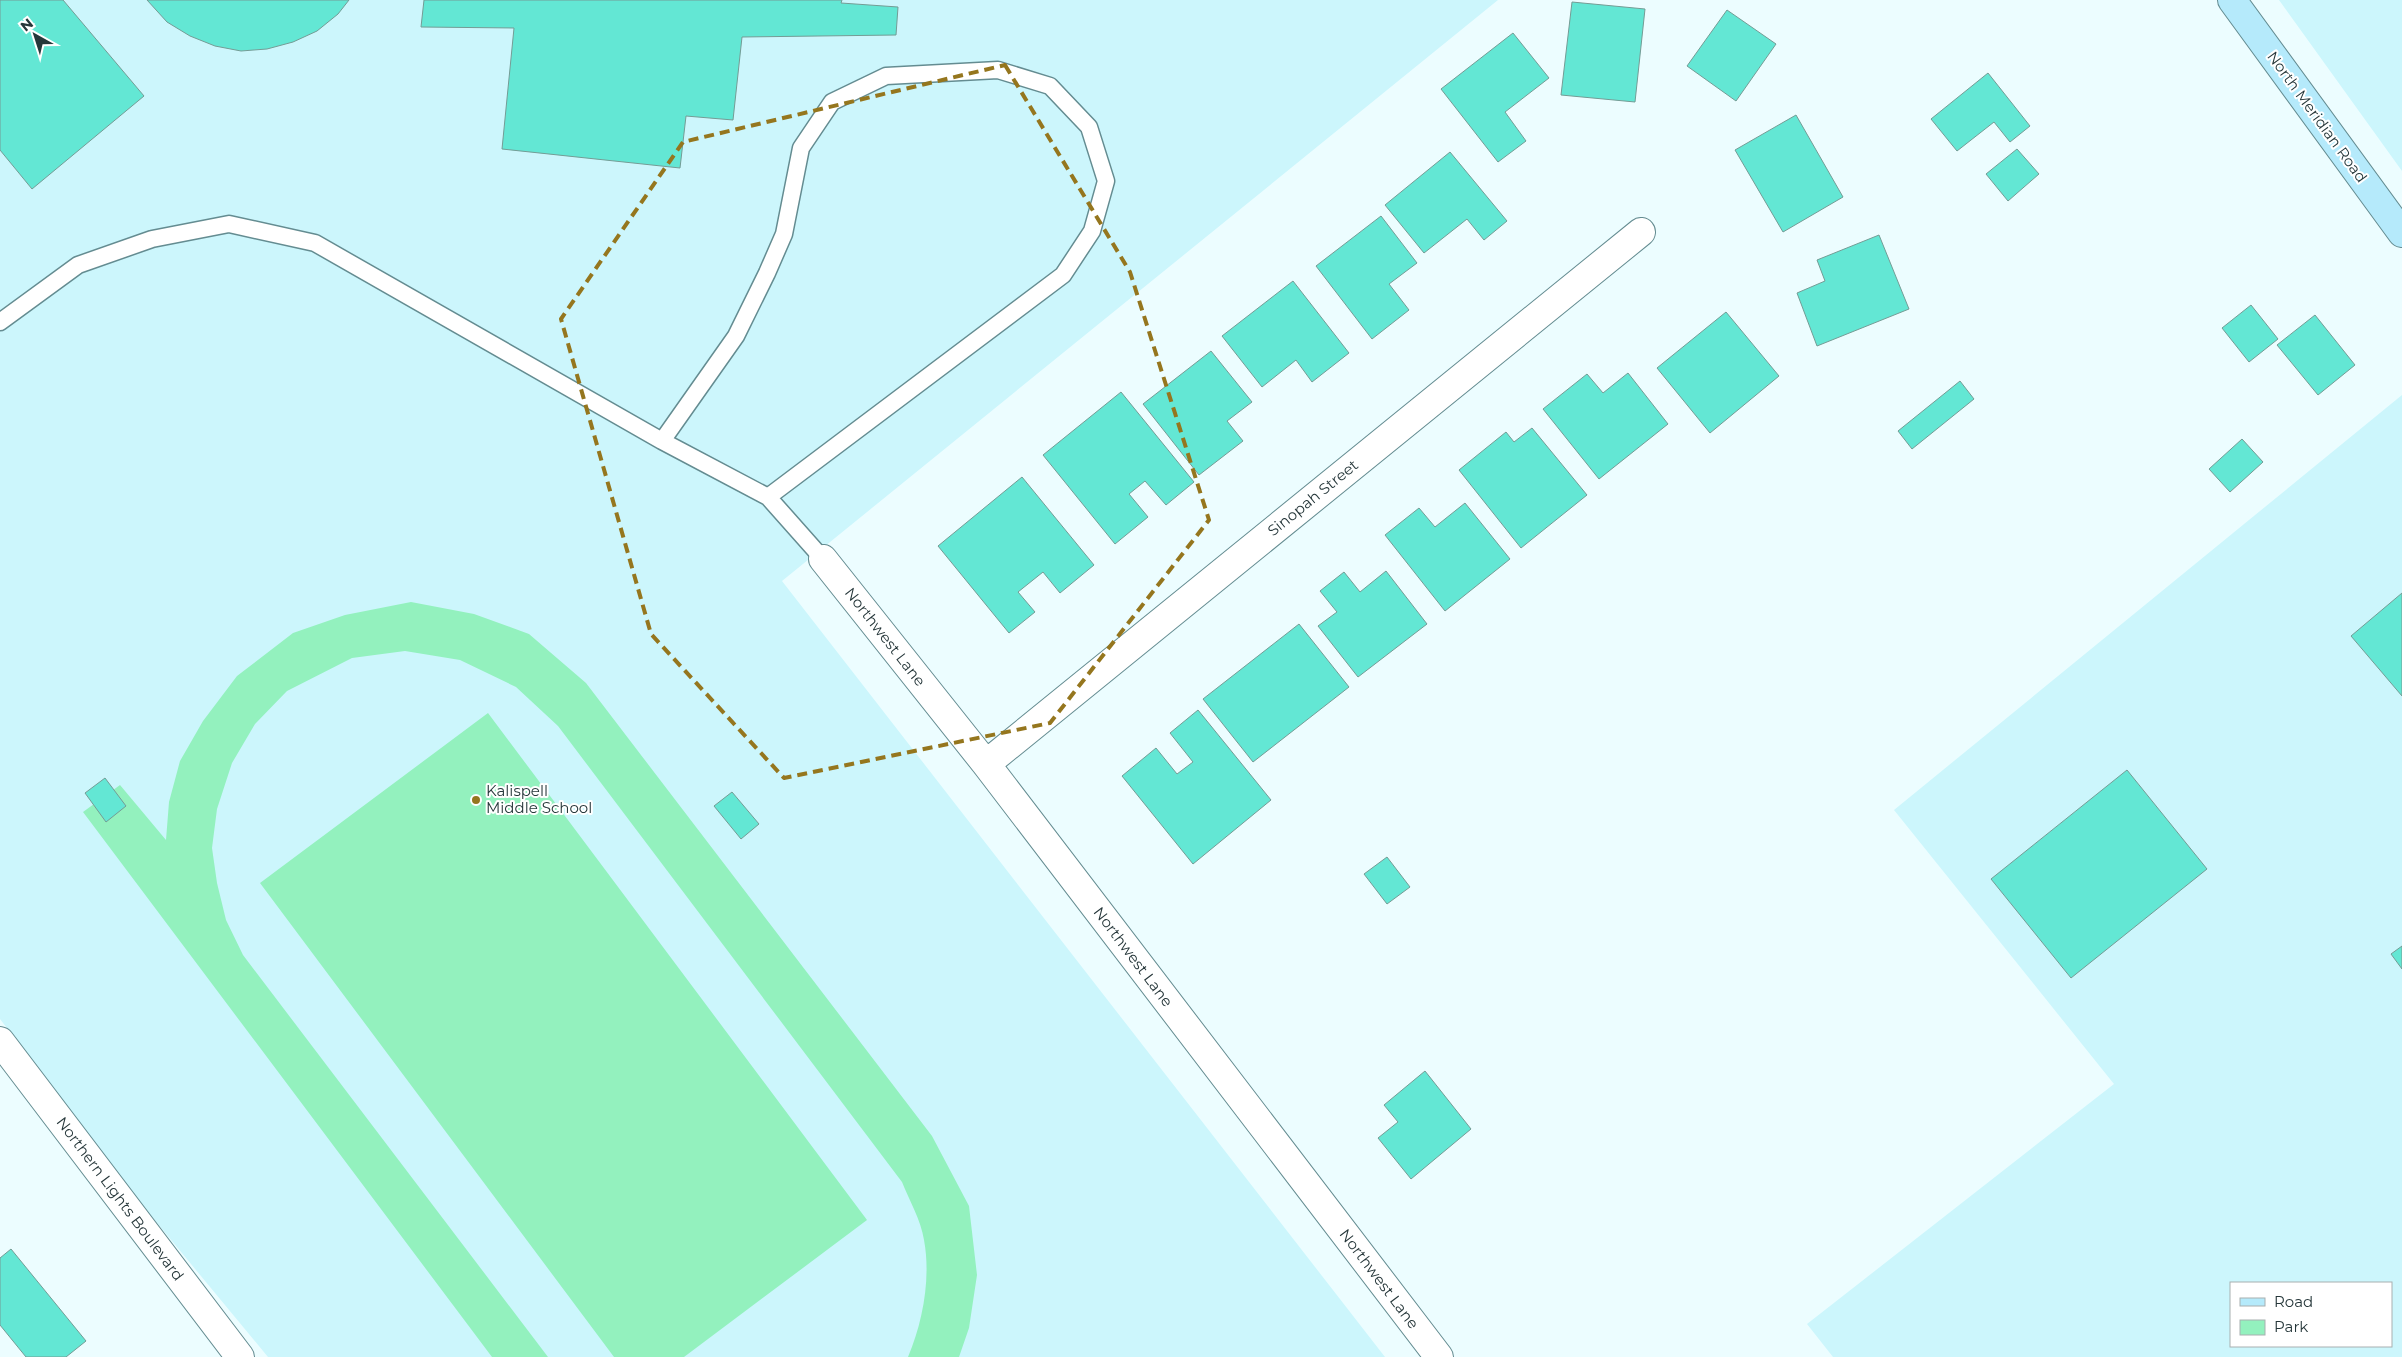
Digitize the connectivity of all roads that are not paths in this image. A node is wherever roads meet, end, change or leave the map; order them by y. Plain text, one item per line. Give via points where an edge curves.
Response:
1 (2232, 0) edge
2 (1641, 232) dead end
3 (2402, 233) edge
4 (0, 322) edge
5 (662, 440) junction
6 (768, 497) junction
7 (823, 560) joint
8 (986, 764) junction
9 (0, 1041) edge
10 (240, 1357) edge
11 (1439, 1357) edge

1 - 3 main road, North Meridian Road
2 - 8 street, Sinopah Street
4 - 5 lane via 78,265 152,239 229,224 315,243
5 - 6 lane
5 - 6 lane via 736,336 784,234 801,148 832,102 886,76 998,70 1050,86 1089,127 1106,181 1092,231 1063,275
6 - 7 lane
7 - 8 street, Northwest Lane
8 - 11 street, Northwest Lane
9 - 10 street, Northern Lights Boulevard

